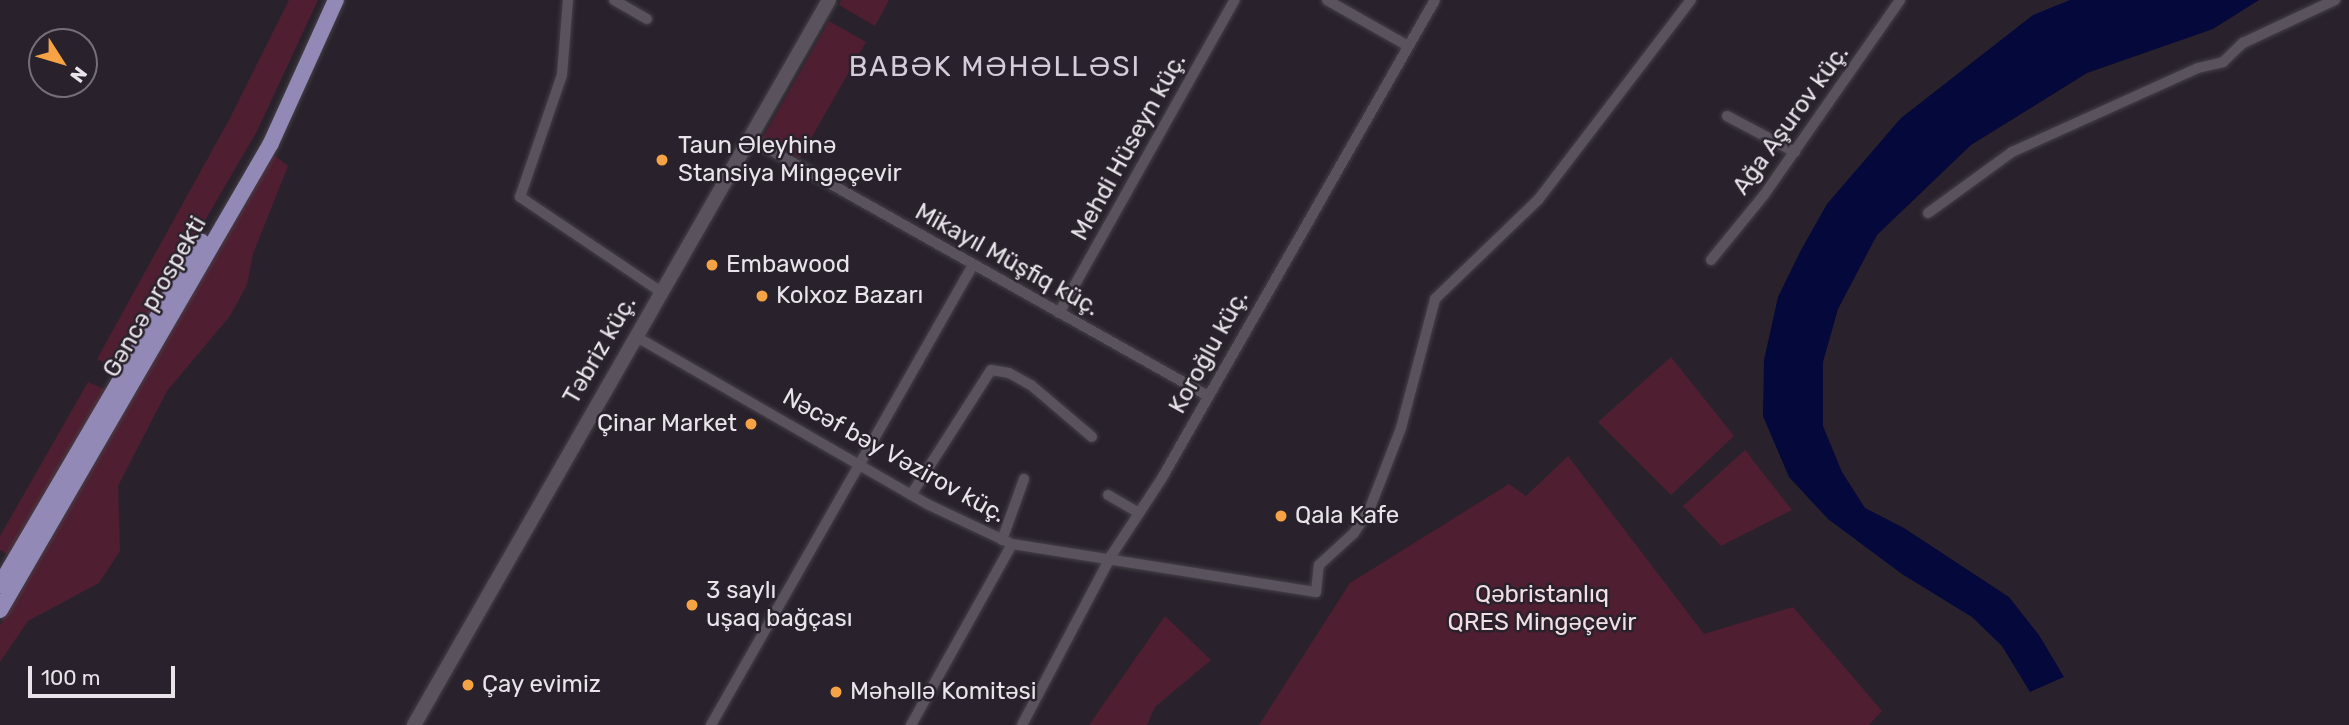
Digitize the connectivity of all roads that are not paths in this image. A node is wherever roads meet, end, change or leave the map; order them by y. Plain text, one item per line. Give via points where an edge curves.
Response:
1 (325, 0) edge
2 (336, 0) edge
3 (568, 0) edge
4 (614, 0) edge
5 (828, 0) edge
6 (1235, 0) edge
7 (1327, 0) edge
8 (1435, 0) edge
9 (1690, 0) edge
10 (1900, 0) edge
11 (2335, 0) edge
12 (647, 19) dead end
13 (1408, 46) junction
14 (1727, 116) dead end
15 (749, 138) junction
16 (1794, 152) junction
17 (1928, 213) dead end
18 (1711, 260) dead end
19 (973, 265) junction
20 (660, 291) junction
21 (1059, 313) junction
22 (635, 336) junction
23 (1208, 396) junction
24 (1093, 437) dead end
25 (859, 464) junction
26 (1024, 478) dead end
27 (911, 495) junction
28 (1108, 495) dead end
29 (1139, 513) junction
30 (1007, 542) junction
31 (1111, 556) junction
32 (0, 585) edge
33 (0, 610) edge
34 (414, 725) edge
35 (711, 725) edge
36 (911, 725) edge
37 (1022, 725) edge

1 - 32 main road, Gəncə prospekti via 262,139
2 - 33 main road, Gəncə prospekti via 271,143
3 - 20 street via 562,75 520,197
4 - 12 street
5 - 15 main road, Təbriz küç.
6 - 21 street, Mehdi Hüseyn küç.
7 - 13 street
8 - 13 street, Koroğlu küç.
9 - 31 street, Nəcəf bəy Vəzirov küç. via 1538,200 1435,299 1401,428 1370,508 1354,533 1319,565 1316,592
10 - 16 street, Ağa Aşurov küç.
11 - 17 street via 2243,43 2223,62 2198,68 2012,152
13 - 23 street, Koroğlu küç.
14 - 16 street
15 - 19 street, Mikayıl Müşfiq küç.
15 - 20 main road, Təbriz küç.
16 - 18 street, Ağa Aşurov küç.
19 - 21 street, Mikayıl Müşfiq küç.
19 - 25 street
20 - 22 main road, Təbriz küç.
21 - 23 street, Mikayıl Müşfiq küç.
22 - 25 street, Nəcəf bəy Vəzirov küç.
22 - 34 main road, Təbriz küç.
23 - 29 street, Koroğlu küç.
24 - 27 street via 1031,385 1009,373 991,370
25 - 27 street, Nəcəf bəy Vəzirov küç.
25 - 35 street
26 - 30 street
27 - 30 street, Nəcəf bəy Vəzirov küç.
28 - 29 street
29 - 31 street, Koroğlu küç.
30 - 31 street, Nəcəf bəy Vəzirov küç.
30 - 36 street
31 - 37 street, Koroğlu küç.

